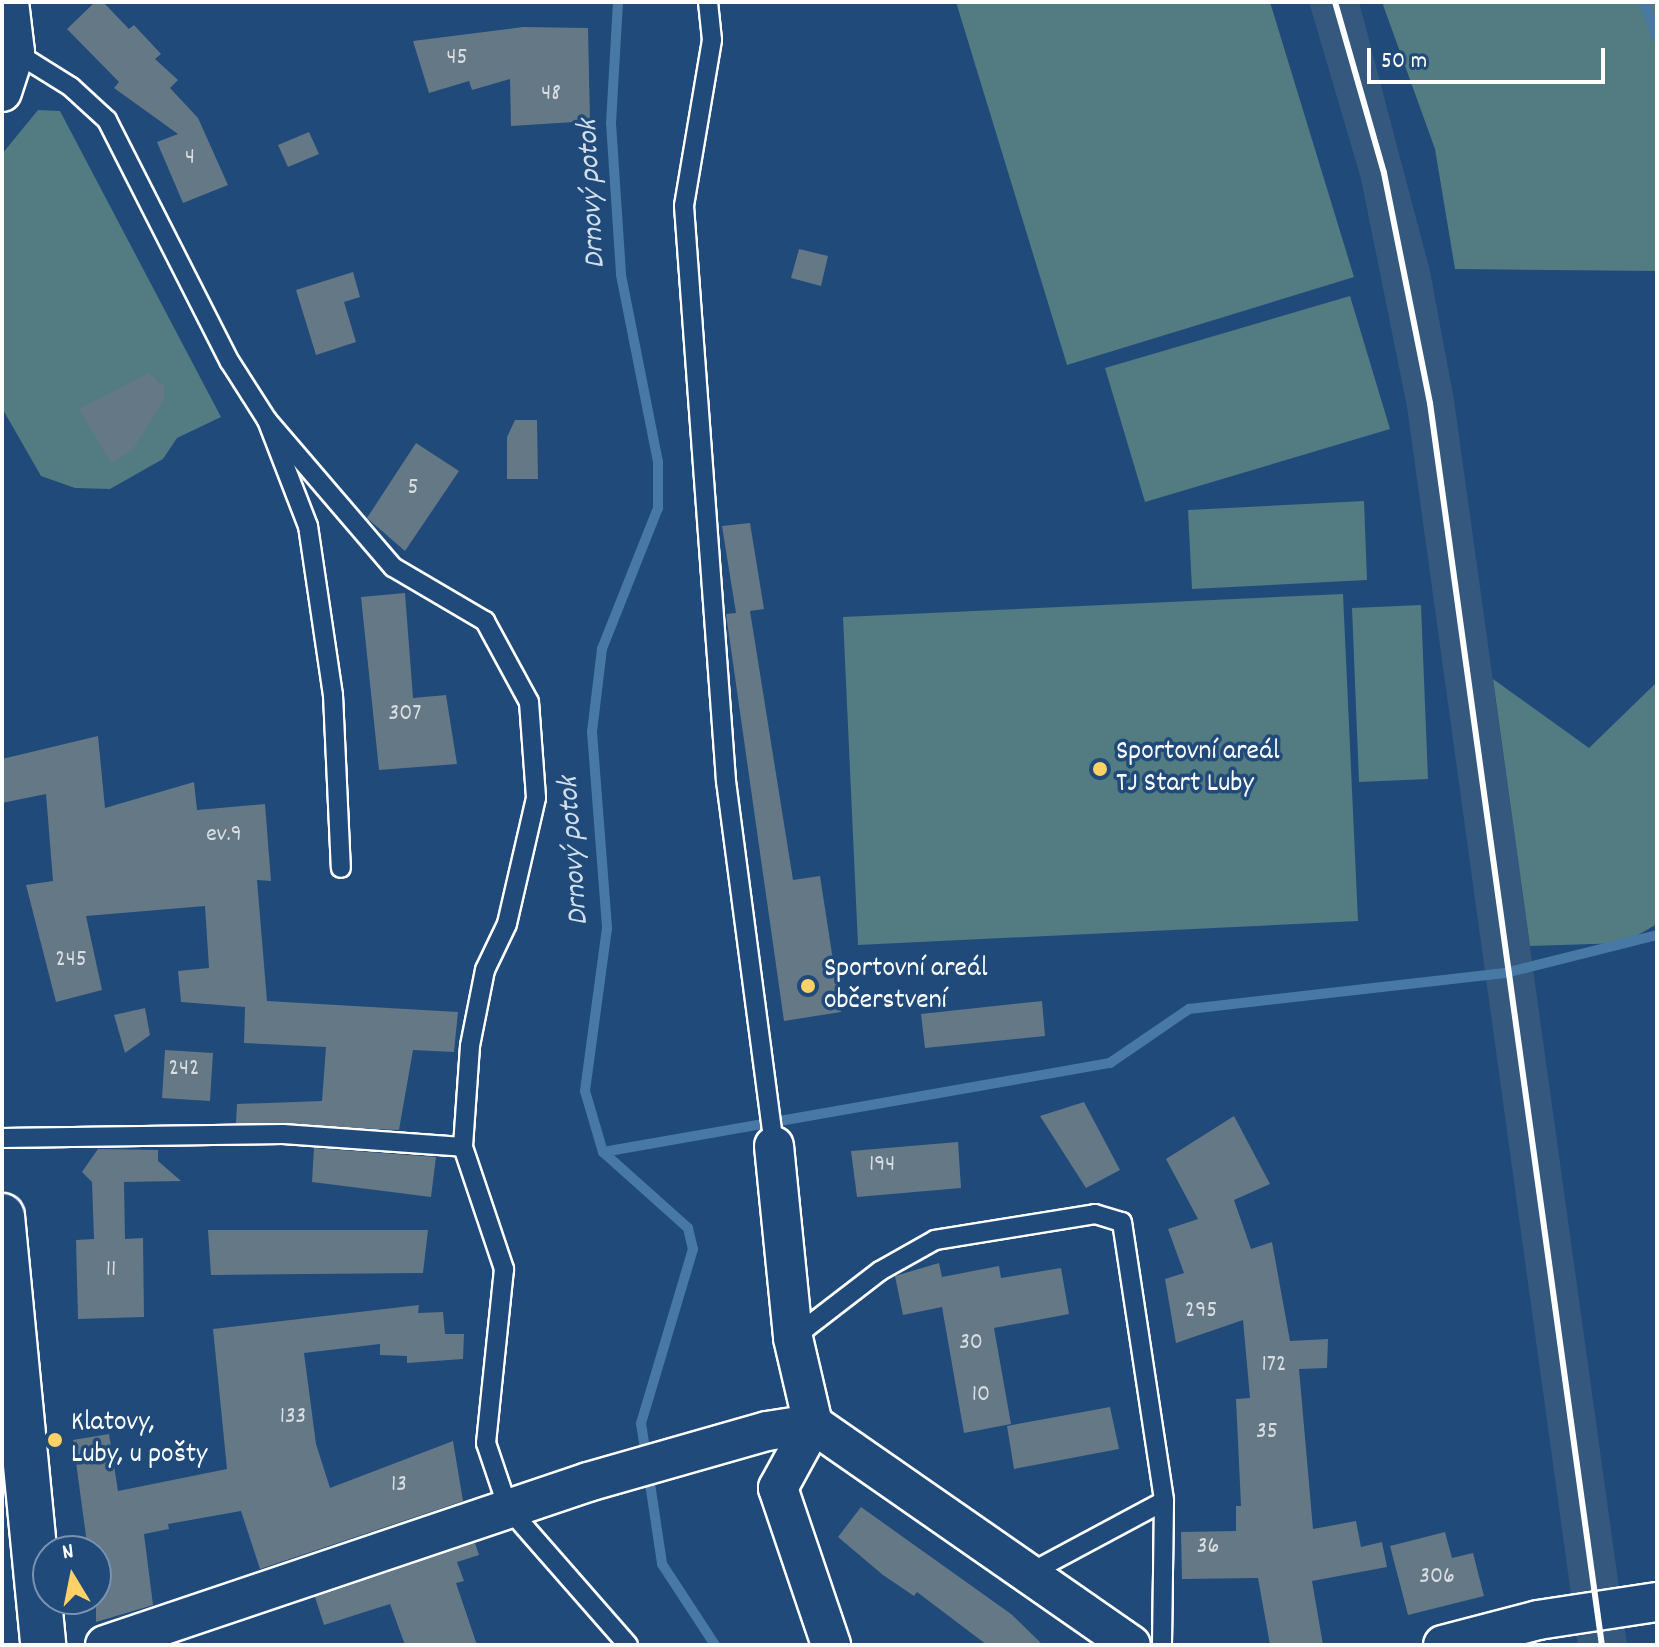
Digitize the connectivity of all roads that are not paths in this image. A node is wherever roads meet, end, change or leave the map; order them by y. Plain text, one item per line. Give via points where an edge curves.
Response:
1 (9, 2) edge
2 (708, 2) edge
3 (15, 52) junction
4 (2, 92) edge
5 (267, 420) junction
6 (341, 868) dead end
7 (772, 1128) joint
8 (2, 1138) edge
9 (463, 1147) junction
10 (2, 1216) edge
11 (793, 1338) junction
12 (813, 1424) junction
13 (1164, 1501) junction
14 (508, 1508) junction
15 (1028, 1574) junction
16 (1657, 1602) edge
17 (43, 1645) edge
18 (105, 1645) edge
19 (628, 1645) edge
20 (831, 1645) edge
21 (1131, 1645) edge
22 (1162, 1645) edge
23 (1443, 1645) edge

1 - 3 street
2 - 7 lane via 712,40 684,206 726,781
3 - 4 street
3 - 5 lane via 71,87 107,120 230,362
5 - 6 lane via 308,526 333,695
5 - 9 lane via 393,567 485,621 529,702 536,798 507,924 485,970 470,1046
7 - 11 street
8 - 9 lane via 283,1134
9 - 14 lane via 504,1269 486,1443
10 - 17 street
11 - 12 street
11 - 13 lane via 880,1271 935,1240 1095,1214 1122,1222
12 - 14 street via 698,1449
12 - 15 street
12 - 20 street via 778,1488
13 - 15 lane
13 - 22 lane
14 - 18 street
14 - 19 lane
15 - 21 street
16 - 23 street via 1538,1620

